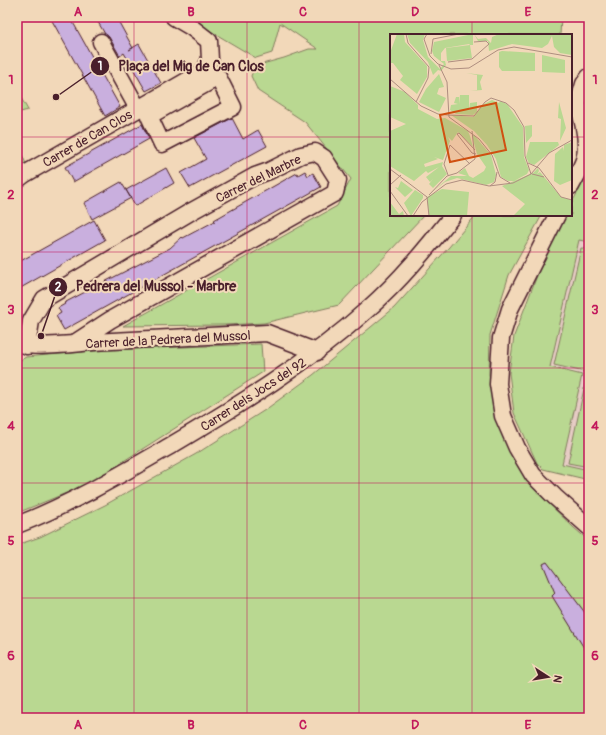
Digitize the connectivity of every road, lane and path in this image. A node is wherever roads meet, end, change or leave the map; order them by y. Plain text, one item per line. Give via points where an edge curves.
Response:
1 (174, 17) edge
2 (101, 42) dead end
3 (218, 77) joint
4 (589, 77) edge
5 (579, 104) edge
6 (138, 109) junction
7 (586, 126) edge
8 (587, 158) edge
9 (17, 180) edge
10 (572, 184) edge
11 (452, 216) edge
12 (556, 216) edge
13 (73, 344) junction
14 (22, 345) edge
15 (317, 352) junction
16 (17, 524) edge
17 (589, 527) edge

1 - 6 street, Carrer de Can Clos via 209,41 210,60 204,71
2 - 6 street, Carrer de Can Clos
3 - 3 street via 233,107 162,144 149,116
4 - 5 street via 584,84
5 - 7 street
6 - 9 street, Carrer de Can Clos
7 - 8 street
8 - 10 street
11 - 15 street, Carrer dels Jocs del 92 via 420,257 369,309
12 - 17 street via 510,309 501,338 498,384 503,416 517,448 533,475
13 - 14 street, Carrer de la Pedrera del Mussol
13 - 14 street, Carrer del Marbre via 110,320 336,193 338,180 324,158 315,152 301,155 255,176 44,298 31,321
13 - 15 street, Carrer de la Pedrera del Mussol via 267,333
15 - 16 street, Carrer dels Jocs del 92 via 284,376 118,477 44,514

